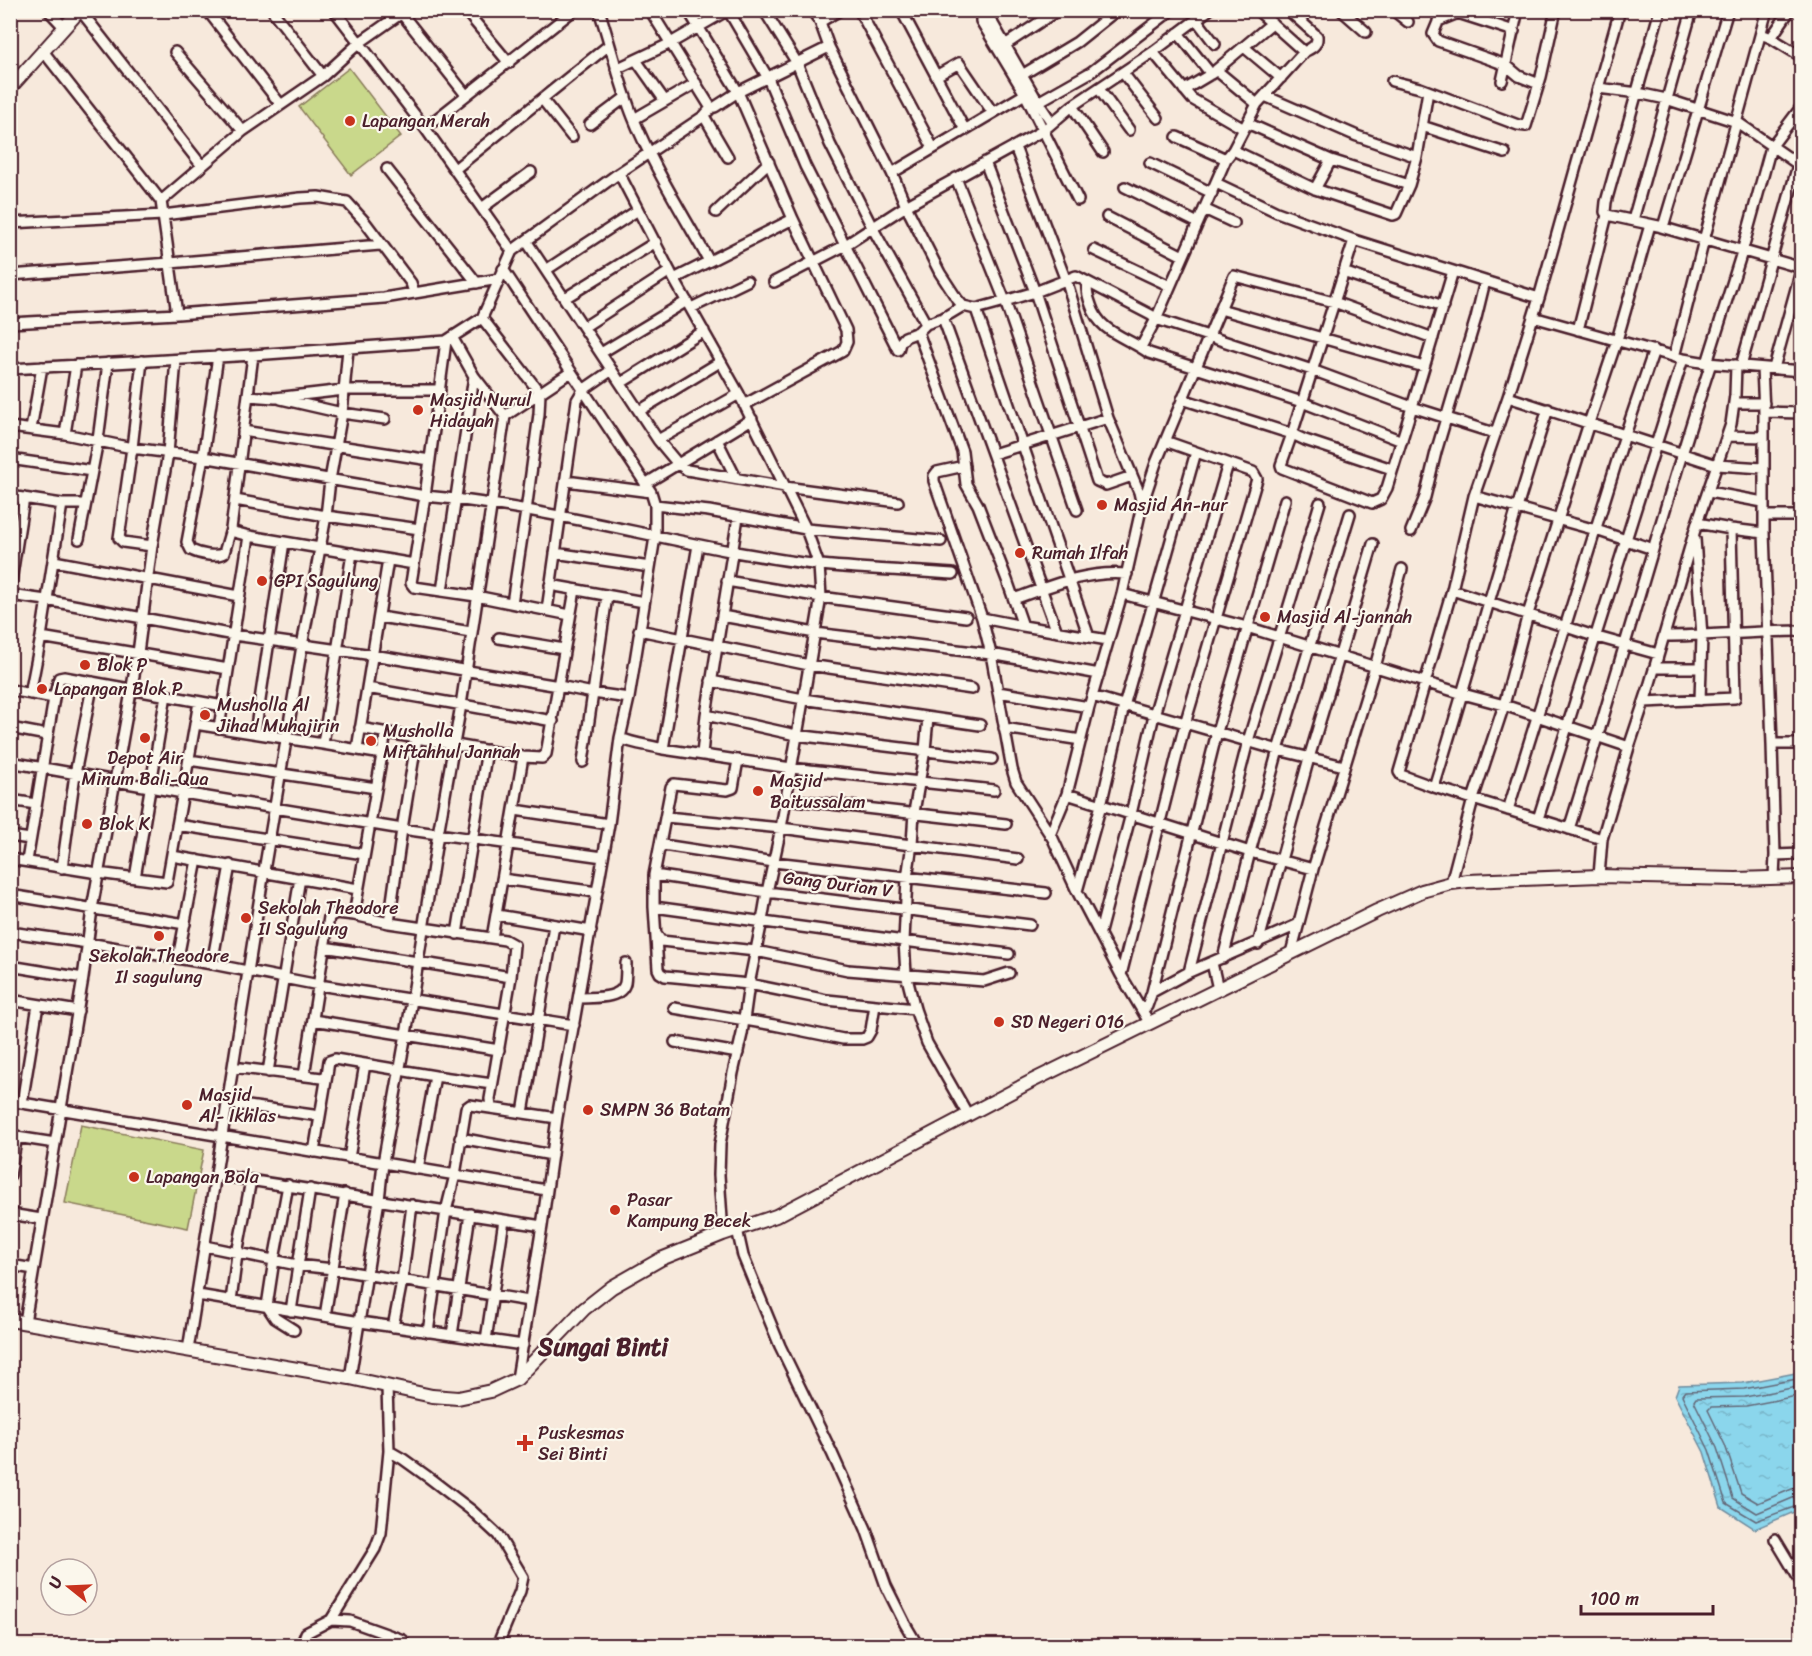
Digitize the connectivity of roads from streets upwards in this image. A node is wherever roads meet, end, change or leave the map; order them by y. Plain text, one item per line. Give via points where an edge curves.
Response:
1 (48, 10) edge
2 (80, 10) edge
3 (207, 10) edge
4 (334, 10) edge
5 (465, 10) edge
6 (574, 10) edge
7 (650, 10) edge
8 (688, 10) edge
9 (728, 10) edge
10 (764, 10) edge
11 (812, 10) edge
12 (840, 10) edge
13 (859, 10) edge
14 (901, 10) edge
15 (1058, 10) edge
16 (1117, 10) edge
17 (1172, 10) edge
18 (1209, 10) edge
19 (1257, 10) edge
20 (1287, 10) edge
21 (1341, 10) edge
22 (1393, 10) edge
23 (1443, 10) edge
24 (1518, 10) edge
25 (1556, 10) edge
26 (1620, 10) edge
27 (1660, 10) edge
28 (1692, 10) edge
29 (1728, 10) edge
30 (1767, 10) edge
31 (1791, 10) edge
32 (404, 12) edge
33 (603, 12) edge
34 (987, 12) edge
35 (274, 14) dead end
36 (1196, 19) junction
37 (1438, 21) junction
38 (820, 22) junction
39 (1408, 22) dead end
40 (1272, 23) junction
41 (64, 27) junction
42 (699, 27) junction
43 (1514, 31) junction
44 (1366, 32) dead end
45 (1178, 33) junction
46 (1761, 33) junction
47 (1771, 38) junction
48 (359, 43) junction
49 (669, 44) junction
50 (1215, 44) dead end
51 (609, 45) junction
52 (1005, 45) junction
53 (829, 47) junction
54 (1244, 47) junction
55 (43, 51) junction
56 (175, 52) dead end
57 (1153, 52) junction
58 (1304, 52) junction
59 (1800, 54) edge
60 (636, 60) junction
61 (509, 63) junction
62 (797, 63) junction
63 (1506, 65) junction
64 (616, 69) junction
65 (1213, 72) junction
66 (1123, 73) junction
67 (1022, 75) junction
68 (323, 76) junction
69 (936, 76) junction
70 (768, 78) junction
71 (1281, 78) junction
72 (1392, 81) dead end
73 (1502, 81) dead end
74 (696, 83) junction
75 (1539, 84) junction
76 (10, 88) edge
77 (1099, 88) junction
78 (1598, 88) junction
79 (1184, 90) junction
80 (1428, 91) junction
81 (738, 92) junction
82 (1638, 93) junction
83 (1025, 94) junction
84 (466, 95) junction
85 (1265, 96) junction
86 (626, 97) junction
87 (542, 99) junction
88 (1666, 99) junction
89 (665, 101) junction
90 (1038, 102) junction
91 (281, 105) junction
92 (1257, 105) junction
93 (1072, 106) junction
94 (1802, 106) edge
95 (711, 108) junction
96 (1698, 110) junction
97 (993, 113) junction
98 (704, 116) junction
99 (1158, 118) dead end
100 (634, 119) junction
101 (1737, 122) junction
102 (1052, 123) junction
103 (590, 124) dead end
104 (1246, 126) junction
105 (1422, 126) junction
106 (426, 128) junction
107 (965, 130) junction
108 (1044, 130) junction
109 (1128, 130) dead end
110 (243, 131) junction
111 (572, 137) dead end
112 (1177, 137) dead end
113 (1015, 147) junction
114 (1771, 147) junction
115 (933, 148) junction
116 (1233, 150) junction
117 (1103, 152) dead end
118 (650, 153) junction
119 (1505, 153) dead end
120 (1417, 157) junction
121 (728, 158) dead end
122 (1226, 159) junction
123 (1331, 160) junction
124 (769, 162) junction
125 (985, 162) junction
126 (1150, 163) dead end
127 (1800, 164) edge
128 (201, 166) junction
129 (387, 169) dead end
130 (455, 169) junction
131 (531, 172) dead end
132 (619, 173) junction
133 (892, 173) junction
134 (956, 178) junction
135 (1216, 183) junction
136 (1409, 185) junction
137 (1125, 187) dead end
138 (1315, 189) junction
139 (1212, 193) junction
140 (1078, 200) dead end
141 (161, 201) junction
142 (906, 206) junction
143 (482, 208) junction
144 (1204, 209) junction
145 (638, 210) junction
146 (716, 212) dead end
147 (164, 214) junction
148 (1608, 215) junction
149 (1107, 218) dead end
150 (793, 219) junction
151 (1633, 220) junction
152 (10, 223) edge
153 (1198, 223) junction
154 (1234, 224) dead end
155 (1650, 225) junction
156 (872, 227) junction
157 (1661, 228) junction
158 (1354, 240) junction
159 (1704, 240) junction
160 (527, 242) junction
161 (656, 242) junction
162 (380, 245) junction
163 (844, 246) junction
164 (1094, 249) dead end
165 (512, 251) junction
166 (1742, 252) junction
167 (1183, 256) junction
168 (1772, 260) junction
169 (709, 261) junction
170 (813, 262) junction
171 (170, 263) junction
172 (1801, 268) edge
173 (546, 270) junction
174 (1453, 271) junction
175 (1343, 272) junction
176 (501, 274) junction
177 (10, 275) edge
178 (672, 275) junction
179 (1065, 279) junction
180 (747, 281) dead end
181 (1485, 281) junction
182 (774, 282) dead end
183 (1087, 282) junction
184 (477, 283) junction
185 (1170, 286) junction
186 (414, 292) junction
187 (1035, 292) junction
188 (565, 298) junction
189 (1539, 298) junction
190 (1005, 301) junction
191 (1334, 302) junction
192 (689, 305) junction
193 (963, 306) junction
194 (1443, 306) junction
195 (976, 309) junction
196 (1220, 309) junction
197 (177, 314) junction
198 (1533, 317) junction
199 (482, 318) junction
200 (943, 318) junction
201 (1156, 319) junction
202 (10, 323) edge
203 (926, 324) junction
204 (584, 327) junction
205 (1578, 330) junction
206 (704, 331) junction
207 (918, 332) junction
208 (1208, 337) junction
209 (1322, 338) junction
210 (1433, 338) junction
211 (449, 339) junction
212 (1617, 340) junction
213 (1142, 347) junction
214 (348, 349) junction
215 (1654, 350) junction
216 (601, 353) junction
217 (253, 355) junction
218 (218, 356) junction
219 (1679, 358) junction
220 (176, 360) junction
221 (142, 361) junction
222 (720, 362) junction
223 (108, 363) junction
224 (1709, 363) junction
225 (76, 365) junction
226 (1738, 366) junction
227 (42, 367) junction
228 (1195, 367) junction
229 (1424, 367) junction
230 (1762, 368) junction
231 (1774, 368) junction
232 (10, 369) edge
233 (612, 369) junction
234 (1312, 370) junction
235 (1802, 371) edge
236 (571, 372) junction
237 (474, 376) junction
238 (621, 383) junction
239 (344, 390) junction
240 (440, 390) junction
241 (583, 390) junction
242 (540, 393) junction
243 (739, 394) junction
244 (248, 396) junction
245 (1508, 397) junction
246 (275, 398) junction
247 (1182, 399) junction
248 (1302, 402) junction
249 (1734, 403) junction
250 (744, 405) junction
251 (1412, 407) junction
252 (1764, 407) junction
253 (1548, 409) junction
254 (639, 411) junction
255 (342, 413) junction
256 (1801, 413) edge
257 (505, 416) junction
258 (1108, 418) junction
259 (1446, 418) junction
260 (385, 419) dead end
261 (752, 419) junction
262 (1589, 423) junction
263 (10, 427) edge
264 (1079, 427) junction
265 (30, 429) junction
266 (243, 432) junction
267 (1494, 433) junction
268 (64, 434) junction
269 (1292, 434) junction
270 (1625, 435) junction
271 (1052, 436) junction
272 (1727, 436) junction
273 (1764, 436) junction
274 (98, 440) junction
275 (658, 440) junction
276 (717, 440) junction
277 (1165, 441) junction
278 (1402, 441) junction
279 (1022, 446) junction
280 (1657, 446) junction
281 (132, 447) junction
282 (336, 447) junction
283 (1197, 452) junction
284 (168, 453) junction
285 (1681, 453) junction
286 (993, 454) junction
287 (202, 457) junction
288 (10, 459) edge
289 (430, 460) junction
290 (238, 463) junction
291 (678, 464) junction
292 (1228, 464) junction
293 (1802, 464) edge
294 (1717, 465) junction
295 (964, 466) junction
296 (1763, 468) junction
297 (1392, 469) junction
298 (92, 471) junction
299 (1132, 476) junction
300 (736, 478) junction
301 (330, 480) junction
302 (566, 481) junction
303 (785, 487) junction
304 (648, 488) junction
305 (1709, 492) junction
306 (10, 496) edge
307 (425, 496) junction
308 (1474, 496) junction
309 (24, 498) junction
310 (456, 499) junction
311 (235, 500) junction
312 (1285, 500) dead end
313 (898, 502) dead end
314 (1764, 502) junction
315 (1320, 503) dead end
316 (62, 504) junction
317 (85, 504) junction
318 (492, 504) junction
319 (655, 505) junction
320 (1142, 505) junction
321 (1516, 507) junction
322 (1077, 510) dead end
323 (526, 511) junction
324 (1350, 514) dead end
325 (326, 516) junction
326 (1764, 516) junction
327 (1802, 516) edge
328 (560, 517) junction
329 (738, 517) junction
330 (1558, 520) junction
331 (1697, 523) junction
332 (231, 529) junction
333 (420, 529) junction
334 (806, 529) junction
335 (1731, 529) junction
336 (1596, 530) junction
337 (1411, 531) dead end
338 (1764, 533) junction
339 (1694, 534) junction
340 (249, 536) junction
341 (655, 537) junction
342 (79, 538) dead end
343 (1627, 540) junction
344 (941, 541) dead end
345 (284, 542) junction
346 (698, 544) junction
347 (1373, 544) dead end
348 (152, 546) junction
349 (319, 548) junction
350 (1653, 549) junction
351 (732, 551) junction
352 (555, 553) junction
353 (352, 554) junction
354 (388, 560) junction
355 (54, 561) junction
356 (414, 564) junction
357 (819, 565) junction
358 (650, 567) junction
359 (1402, 569) dead end
360 (953, 574) dead end
361 (1127, 574) junction
362 (1070, 579) junction
363 (148, 580) junction
364 (727, 581) junction
365 (550, 585) junction
366 (10, 588) edge
367 (575, 590) junction
368 (1041, 590) junction
369 (1452, 590) junction
370 (442, 591) junction
371 (1122, 594) junction
372 (10, 595) edge
373 (239, 596) junction
374 (476, 596) junction
375 (607, 596) junction
376 (821, 597) junction
377 (1014, 599) junction
378 (46, 600) junction
379 (644, 602) junction
380 (1154, 602) junction
381 (1488, 602) junction
382 (512, 603) junction
383 (1184, 609) junction
384 (547, 610) junction
385 (1528, 614) junction
386 (570, 615) junction
387 (722, 616) junction
388 (380, 617) junction
389 (966, 617) dead end
390 (142, 618) junction
391 (982, 618) junction
392 (1215, 619) junction
393 (1023, 626) junction
394 (1247, 627) junction
395 (1566, 627) junction
396 (639, 630) junction
397 (1768, 631) junction
398 (1802, 631) edge
399 (471, 632) junction
400 (1057, 632) junction
401 (815, 633) junction
402 (1734, 633) junction
403 (234, 635) junction
404 (1665, 636) junction
405 (1702, 636) junction
406 (42, 637) junction
407 (1089, 637) junction
408 (1278, 637) junction
409 (1597, 637) junction
410 (499, 639) dead end
411 (268, 640) junction
412 (681, 640) junction
413 (1108, 640) junction
414 (1625, 644) junction
415 (302, 646) junction
416 (716, 647) junction
417 (1311, 647) junction
418 (564, 649) junction
419 (338, 650) junction
420 (138, 653) junction
421 (991, 654) junction
422 (1658, 654) junction
423 (374, 655) junction
424 (1340, 657) junction
425 (809, 665) junction
426 (1375, 667) junction
427 (1701, 668) junction
428 (228, 669) junction
429 (1654, 669) junction
430 (465, 671) junction
431 (1099, 674) junction
432 (711, 681) junction
433 (93, 682) junction
434 (1425, 682) junction
435 (559, 686) junction
436 (367, 688) junction
437 (131, 689) junction
438 (972, 689) dead end
439 (10, 690) edge
440 (998, 692) junction
441 (593, 693) junction
442 (30, 694) junction
443 (1463, 694) junction
444 (166, 695) junction
445 (1092, 696) junction
446 (54, 698) junction
447 (629, 698) junction
448 (803, 699) junction
449 (1700, 700) junction
450 (199, 702) junction
451 (1644, 702) junction
452 (460, 705) junction
453 (1504, 705) junction
454 (223, 706) junction
455 (1124, 706) junction
456 (1089, 707) junction
457 (706, 715) junction
458 (1154, 715) junction
459 (1537, 716) junction
460 (928, 718) junction
461 (553, 721) junction
462 (195, 724) junction
463 (980, 724) dead end
464 (1185, 724) junction
465 (1568, 726) junction
466 (10, 728) edge
467 (219, 728) junction
468 (360, 728) junction
469 (1004, 728) junction
470 (387, 732) junction
471 (1217, 732) junction
472 (255, 733) junction
473 (47, 735) junction
474 (796, 735) junction
475 (1598, 736) junction
476 (287, 738) junction
477 (417, 738) junction
478 (620, 738) junction
479 (1081, 740) junction
480 (1248, 741) junction
481 (323, 744) junction
482 (454, 744) junction
483 (1772, 744) junction
484 (1802, 744) edge
485 (1629, 747) junction
486 (357, 749) junction
487 (663, 749) junction
488 (487, 750) junction
489 (925, 750) junction
490 (1278, 750) junction
491 (382, 754) junction
492 (702, 754) junction
493 (524, 757) junction
494 (1309, 758) junction
495 (992, 759) dead end
496 (189, 760) junction
497 (738, 760) junction
498 (10, 762) edge
499 (583, 762) dead end
500 (1344, 766) junction
501 (42, 768) junction
502 (791, 768) junction
503 (281, 773) junction
504 (75, 774) junction
505 (920, 781) junction
506 (114, 782) junction
507 (150, 787) junction
508 (1434, 787) junction
509 (376, 788) junction
510 (994, 790) dead end
511 (183, 793) junction
512 (1067, 794) junction
513 (786, 799) junction
514 (1473, 799) junction
515 (10, 800) edge
516 (36, 804) junction
517 (1101, 804) junction
518 (275, 808) junction
519 (515, 810) junction
520 (1508, 810) junction
521 (914, 812) junction
522 (1131, 814) junction
523 (666, 817) junction
524 (1538, 819) junction
525 (370, 823) junction
526 (1160, 823) junction
527 (609, 824) junction
528 (1006, 824) dead end
529 (177, 825) junction
530 (782, 828) junction
531 (402, 829) junction
532 (1569, 829) junction
533 (1192, 833) junction
534 (438, 834) junction
535 (1050, 835) junction
536 (10, 836) edge
537 (30, 839) junction
538 (473, 839) junction
539 (1602, 839) junction
540 (269, 840) junction
541 (1221, 842) junction
542 (508, 844) junction
543 (912, 844) junction
544 (661, 847) junction
545 (1250, 852) junction
546 (364, 854) junction
547 (1775, 855) junction
548 (1802, 855) edge
549 (172, 856) junction
550 (603, 857) junction
551 (10, 859) edge
552 (1018, 859) dead end
553 (1280, 859) junction
554 (197, 860) junction
555 (27, 861) junction
556 (774, 862) junction
557 (231, 865) junction
558 (62, 868) junction
559 (1313, 869) junction
560 (264, 871) junction
561 (98, 873) junction
562 (654, 875) junction
563 (1599, 876) junction
564 (1774, 877) junction
565 (1802, 877) edge
566 (135, 878) junction
567 (300, 878) junction
568 (907, 878) junction
569 (502, 879) junction
570 (1451, 883) junction
571 (358, 889) junction
572 (1077, 891) junction
573 (597, 892) junction
574 (767, 892) junction
575 (1046, 893) dead end
576 (10, 895) edge
577 (654, 907) junction
578 (92, 909) junction
579 (904, 909) junction
580 (354, 915) junction
581 (496, 915) junction
582 (762, 921) junction
583 (389, 923) junction
584 (185, 924) junction
585 (554, 924) junction
586 (1030, 925) dead end
587 (1297, 925) junction
588 (424, 928) junction
589 (591, 931) junction
590 (10, 932) edge
591 (1100, 932) junction
592 (457, 934) junction
593 (657, 935) junction
594 (492, 938) junction
595 (904, 942) junction
596 (88, 943) junction
597 (1258, 944) junction
598 (324, 947) junction
599 (756, 951) junction
600 (1291, 953) junction
601 (1009, 954) dead end
602 (178, 958) junction
603 (1223, 958) junction
604 (417, 962) junction
605 (626, 963) dead end
606 (1212, 963) junction
607 (212, 964) junction
608 (10, 966) edge
609 (249, 971) junction
610 (1189, 972) junction
611 (1009, 973) dead end
612 (906, 974) junction
613 (1121, 975) junction
614 (511, 977) junction
615 (83, 978) junction
616 (283, 978) junction
617 (749, 984) junction
618 (319, 985) junction
619 (1218, 989) junction
620 (1152, 992) junction
621 (580, 998) junction
622 (10, 1000) edge
623 (412, 1000) junction
624 (38, 1005) junction
625 (875, 1005) junction
626 (674, 1008) dead end
627 (915, 1009) junction
628 (1143, 1010) junction
629 (78, 1011) junction
630 (504, 1014) junction
631 (537, 1019) junction
632 (744, 1019) junction
633 (313, 1020) junction
634 (1149, 1022) junction
635 (574, 1025) junction
636 (406, 1036) junction
637 (675, 1042) dead end
638 (499, 1050) junction
639 (738, 1053) junction
640 (365, 1064) junction
641 (233, 1067) junction
642 (399, 1070) junction
643 (268, 1071) junction
644 (327, 1075) junction
645 (304, 1076) junction
646 (435, 1076) junction
647 (492, 1084) junction
648 (10, 1101) edge
649 (22, 1103) junction
650 (227, 1103) junction
651 (490, 1107) junction
652 (60, 1109) junction
653 (523, 1113) junction
654 (968, 1115) junction
655 (320, 1116) junction
656 (557, 1118) junction
657 (14, 1136) edge
658 (222, 1136) junction
659 (460, 1138) junction
660 (55, 1143) junction
661 (314, 1152) junction
662 (552, 1155) junction
663 (350, 1158) junction
664 (383, 1163) junction
665 (418, 1169) junction
666 (10, 1175) edge
667 (217, 1175) junction
668 (455, 1175) junction
669 (251, 1180) junction
670 (288, 1185) junction
671 (309, 1189) junction
672 (546, 1190) junction
673 (345, 1194) junction
674 (379, 1200) junction
675 (412, 1205) junction
676 (447, 1211) junction
677 (10, 1214) edge
678 (470, 1215) junction
679 (41, 1219) junction
680 (504, 1220) junction
681 (542, 1226) junction
682 (737, 1229) junction
683 (723, 1234) junction
684 (205, 1246) junction
685 (237, 1254) junction
686 (274, 1260) junction
687 (10, 1265) edge
688 (297, 1265) junction
689 (34, 1269) junction
690 (333, 1269) junction
691 (367, 1275) junction
692 (402, 1281) junction
693 (436, 1286) junction
694 (458, 1290) junction
695 (198, 1295) junction
696 (494, 1296) junction
697 (231, 1301) junction
698 (529, 1301) junction
699 (267, 1306) junction
700 (291, 1311) junction
701 (325, 1316) junction
702 (10, 1320) edge
703 (25, 1322) junction
704 (360, 1322) junction
705 (393, 1327) junction
706 (294, 1330) dead end
707 (428, 1332) junction
708 (452, 1335) junction
709 (486, 1340) junction
710 (523, 1345) junction
711 (188, 1350) junction
712 (350, 1378) junction
713 (517, 1379) junction
714 (387, 1387) junction
715 (388, 1451) junction
716 (1775, 1539) dead end
717 (1802, 1584) edge
718 (331, 1620) junction
719 (404, 1640) dead end
720 (301, 1646) edge
721 (497, 1646) edge
722 (918, 1646) edge

1 - 41 street
2 - 41 street
2 - 128 street
3 - 91 street
4 - 48 street
5 - 61 street
6 - 61 street
7 - 49 street
8 - 42 street
9 - 42 street
9 - 70 street
10 - 62 street
11 - 38 street
12 - 38 street
13 - 115 street
14 - 69 street
15 - 52 street
16 - 67 street via 1077,42
17 - 90 street via 1091,72
18 - 36 street
19 - 40 street
20 - 58 street via 1317,36 1315,46
21 - 44 street
22 - 39 street
23 - 37 street
24 - 43 street
25 - 75 street
26 - 78 street
27 - 82 street
28 - 88 street
29 - 96 street
30 - 46 street
31 - 47 street
32 - 48 street
32 - 84 street
33 - 51 street
34 - 52 street
34 - 83 street via 981,21
35 - 68 street
36 - 45 street
36 - 50 street
37 - 43 street via 1458,13
37 - 63 street via 1433,34 1438,41
38 - 53 street
40 - 54 street
40 - 58 street
41 - 55 street
42 - 49 street
42 - 81 street
43 - 63 street
45 - 57 street
45 - 65 street
46 - 47 street
46 - 101 street
47 - 59 street
48 - 68 street
48 - 106 street
49 - 60 street
49 - 74 street
51 - 64 street
51 - 87 street
52 - 67 street
53 - 62 street
53 - 133 street
54 - 65 street
54 - 71 street
55 - 76 street
55 - 141 street
56 - 110 street
57 - 66 street
57 - 79 street
58 - 71 street
60 - 64 street
60 - 89 street
61 - 84 street
62 - 70 street
62 - 156 street via 830,144
63 - 73 street
63 - 75 street via 1519,76
64 - 86 street
65 - 79 street
65 - 92 street
66 - 77 street
66 - 99 street
67 - 90 street
68 - 91 street
69 - 97 street via 959,63
69 - 107 street
70 - 81 street
70 - 163 street
71 - 85 street
72 - 80 street
74 - 89 street
74 - 95 street
75 - 80 street via 1526,126
77 - 93 street
77 - 109 street
78 - 82 street
78 - 189 street
79 - 104 street via 1192,99
80 - 105 street
81 - 95 street
81 - 124 street
82 - 88 street
82 - 148 street via 1606,202
83 - 97 street
83 - 108 street
84 - 106 street
85 - 92 street
85 - 120 street
86 - 100 street
86 - 103 street
87 - 111 street
87 - 130 street
88 - 96 street
88 - 151 street
89 - 100 street
90 - 102 street
91 - 110 street
92 - 104 street
93 - 102 street
93 - 117 street
94 - 114 street
95 - 98 street
96 - 101 street
96 - 157 street
97 - 107 street
98 - 118 street
98 - 121 street
100 - 118 street
101 - 114 street
101 - 159 street
102 - 108 street
104 - 116 street
104 - 123 street
105 - 119 street
105 - 120 street
106 - 130 street
107 - 115 street
108 - 113 street
108 - 140 street
110 - 128 street
112 - 122 street
113 - 125 street
113 - 179 street
114 - 127 street
114 - 166 street
115 - 133 street
116 - 122 street
116 - 138 street
118 - 132 street
118 - 169 street
120 - 136 street
122 - 135 street
123 - 136 street
123 - 138 street
124 - 146 street
124 - 150 street
125 - 134 street
125 - 187 street
126 - 139 street
127 - 168 street
128 - 141 street
129 - 184 street
130 - 143 street
131 - 143 street
132 - 145 street
132 - 160 street
133 - 142 street
134 - 142 street
134 - 190 street
135 - 139 street
135 - 158 street via 1277,212
136 - 138 street via 1393,215
137 - 153 street
139 - 144 street
141 - 147 street
142 - 156 street
142 - 193 street via 940,273
143 - 165 street
144 - 153 street
144 - 154 street
145 - 161 street
145 - 173 street
147 - 152 street
147 - 162 street via 300,198 335,199 347,202
147 - 171 street
148 - 151 street
148 - 205 street
149 - 167 street
150 - 169 street
150 - 170 street
151 - 155 street
153 - 167 street
155 - 157 street
155 - 212 street
156 - 163 street
156 - 203 street
157 - 159 street
158 - 174 street
158 - 175 street
159 - 166 street
159 - 219 street
160 - 165 street
160 - 173 street
161 - 178 street
161 - 188 street
162 - 171 street
162 - 186 street
163 - 170 street
163 - 207 street via 898,350 905,337
164 - 185 street
165 - 176 street
166 - 168 street
166 - 224 street
167 - 185 street
168 - 172 street
168 - 226 street
169 - 178 street
170 - 182 street
170 - 250 street via 846,330 843,351
171 - 177 street
171 - 197 street
172 - 231 street
173 - 188 street
174 - 181 street
174 - 194 street
175 - 191 street
175 - 194 street
176 - 184 street
176 - 199 street
176 - 236 street
178 - 192 street
178 - 204 street
179 - 183 street via 1076,276
179 - 187 street
179 - 258 street
180 - 192 street
181 - 189 street
181 - 259 street
183 - 201 street
183 - 213 street via 1093,312 1104,328
184 - 186 street
185 - 201 street
186 - 197 street via 384,298
187 - 190 street
187 - 264 street
188 - 204 street
189 - 198 street
190 - 195 street
190 - 271 street
191 - 196 street via 1234,276
191 - 209 street
191 - 210 street
192 - 206 street
192 - 216 street
193 - 195 street
193 - 200 street
194 - 210 street
195 - 279 street
196 - 208 street
196 - 209 street
197 - 202 street
198 - 205 street
198 - 245 street
199 - 211 street
199 - 242 street
200 - 203 street
200 - 286 street
201 - 208 street
201 - 213 street
203 - 207 street
204 - 216 street
205 - 212 street
206 - 222 street
206 - 238 street
207 - 295 street via 962,450
208 - 228 street
208 - 234 street
209 - 229 street
209 - 234 street
210 - 229 street
211 - 214 street
211 - 237 street
211 - 240 street
212 - 215 street
212 - 262 street
213 - 228 street via 1149,353
214 - 217 street
214 - 239 street
215 - 219 street
215 - 270 street
216 - 233 street
217 - 218 street
217 - 244 street
218 - 220 street
218 - 287 street
219 - 224 street
219 - 280 street
220 - 221 street
220 - 284 street
221 - 223 street
221 - 281 street
222 - 243 street
222 - 254 street
223 - 225 street
223 - 274 street
224 - 226 street
224 - 285 street
225 - 227 street
225 - 268 street
226 - 230 street
226 - 249 street
227 - 232 street
227 - 265 street
228 - 247 street
228 - 248 street
229 - 251 street
230 - 231 street
230 - 252 street
231 - 235 street
233 - 238 street
233 - 241 street
234 - 248 street
234 - 251 street
236 - 241 street
236 - 242 street
237 - 257 street
237 - 310 street
238 - 254 street
239 - 240 street
239 - 246 street
239 - 255 street
240 - 289 street
241 - 302 street via 577,400
241 - 304 street
242 - 257 street
242 - 323 street
243 - 250 street
243 - 275 street
244 - 246 street
244 - 266 street
245 - 253 street
245 - 267 street
246 - 255 street
247 - 269 street
247 - 277 street
248 - 269 street
248 - 278 street
249 - 252 street
249 - 272 street
250 - 261 street
251 - 259 street
251 - 278 street
252 - 256 street
252 - 273 street
253 - 262 street
253 - 321 street
254 - 275 street
255 - 260 street
255 - 282 street
256 - 293 street
257 - 318 street
258 - 264 street
258 - 299 street
259 - 267 street
259 - 337 street via 1425,497
261 - 276 street
261 - 303 street
262 - 270 street
262 - 330 street
263 - 265 street
264 - 271 street
264 - 299 street via 1097,481 1106,485
265 - 268 street
266 - 282 street
266 - 290 street
267 - 308 street
268 - 274 street
269 - 297 street
269 - 297 street via 1282,468 1372,503 1381,499
270 - 280 street
270 - 336 street
271 - 279 street
271 - 322 street
272 - 273 street
272 - 294 street
273 - 296 street
274 - 281 street
274 - 298 street
275 - 291 street
276 - 291 street
276 - 300 street
277 - 283 street
277 - 320 street
278 - 297 street
279 - 286 street
279 - 362 street
280 - 285 street
280 - 343 street
281 - 284 street
281 - 348 street via 119,538
282 - 289 street
282 - 301 street
283 - 292 street
283 - 380 street
284 - 287 street
284 - 348 street
285 - 294 street
285 - 350 street
286 - 368 street
287 - 290 street
287 - 332 street via 187,542 191,550 220,556
288 - 298 street
289 - 307 street
290 - 301 street
290 - 311 street
291 - 300 street via 687,470
291 - 304 street
292 - 383 street
292 - 392 street via 1253,472 1257,479
294 - 296 street
294 - 305 street
295 - 377 street via 966,484
295 - 391 street via 936,472 934,481
296 - 314 street
298 - 317 street
299 - 320 street
300 - 303 street
301 - 307 street
301 - 325 street
302 - 304 street
302 - 328 street
303 - 313 street
303 - 334 street
304 - 319 street
305 - 314 street
305 - 331 street
306 - 309 street
307 - 310 street
307 - 333 street
308 - 321 street
308 - 369 street
309 - 316 street
309 - 366 street
310 - 318 street
310 - 370 street
311 - 325 street
311 - 332 street
312 - 394 street
314 - 326 street
315 - 408 street
316 - 317 street
316 - 355 street
317 - 342 street
318 - 323 street
318 - 374 street
319 - 329 street
319 - 341 street
320 - 361 street
321 - 330 street
321 - 381 street
323 - 328 street
323 - 382 street
324 - 417 street
325 - 333 street
325 - 349 street
326 - 327 street
326 - 338 street
328 - 341 street
328 - 352 street
329 - 334 street
329 - 351 street
330 - 336 street
330 - 385 street
331 - 335 street
331 - 339 street
332 - 340 street
333 - 356 street
334 - 344 street
334 - 357 street
335 - 338 street
335 - 402 street
336 - 343 street
336 - 395 street
338 - 397 street
339 - 404 street
339 - 405 street
340 - 345 street
340 - 373 street
341 - 346 street
341 - 358 street
343 - 350 street
343 - 409 street
345 - 349 street
345 - 411 street
346 - 351 street
346 - 412 street
347 - 424 street
348 - 363 street
349 - 353 street
349 - 415 street
350 - 414 street
351 - 357 street
351 - 364 street
352 - 358 street
352 - 365 street
353 - 354 street
353 - 419 street
354 - 356 street
354 - 388 street
355 - 363 street
355 - 378 street
356 - 370 street via 414,587
357 - 360 street
357 - 376 street
358 - 379 street
359 - 426 street
361 - 362 street
361 - 371 street
362 - 368 street
362 - 407 street
363 - 373 street
363 - 390 street
364 - 376 street
364 - 387 street
365 - 367 street
365 - 384 street
367 - 375 street
367 - 386 street
368 - 377 street
368 - 400 street
369 - 381 street
369 - 434 street
370 - 374 street
371 - 380 street
371 - 413 street
372 - 378 street
373 - 403 street
374 - 382 street
374 - 399 street
375 - 379 street
375 - 441 street
376 - 389 street
376 - 401 street
377 - 393 street
378 - 390 street
378 - 406 street
379 - 396 street
380 - 383 street
380 - 455 street
381 - 385 street
381 - 443 street
382 - 384 street
383 - 392 street
383 - 458 street
384 - 386 street
385 - 395 street
385 - 453 street
386 - 418 street
387 - 401 street
387 - 416 street
388 - 399 street
388 - 423 street
390 - 403 street
390 - 420 street
391 - 393 street
391 - 421 street
392 - 394 street
392 - 464 street
393 - 400 street
394 - 408 street
394 - 471 street
395 - 409 street
395 - 459 street
396 - 412 street
396 - 447 street
397 - 398 street
397 - 402 street
397 - 483 street
399 - 430 street
400 - 407 street
401 - 421 street
401 - 425 street
402 - 405 street
402 - 449 street via 1734,698
403 - 411 street
403 - 428 street
404 - 405 street
404 - 422 street
405 - 427 street
406 - 420 street
406 - 442 street
407 - 413 street
408 - 417 street
408 - 480 street
409 - 414 street
409 - 465 street
410 - 418 street
411 - 415 street
411 - 472 street
412 - 416 street
412 - 487 street
413 - 431 street
414 - 422 street
414 - 475 street
415 - 419 street
415 - 476 street
416 - 425 street
416 - 432 street
417 - 424 street
417 - 490 street
418 - 435 street
419 - 423 street
419 - 481 street
420 - 428 street
420 - 437 street
421 - 431 street
421 - 440 street
422 - 429 street
423 - 430 street
423 - 436 street
424 - 426 street
424 - 494 street
425 - 438 street
425 - 448 street
426 - 434 street
426 - 500 street
427 - 429 street
427 - 449 street
428 - 454 street
429 - 451 street
430 - 435 street
430 - 452 street
431 - 445 street
432 - 448 street
432 - 457 street
433 - 437 street
433 - 446 street via 59,678
433 - 504 street
434 - 443 street
434 - 508 street via 1399,772
435 - 441 street
435 - 461 street
436 - 452 street
436 - 468 street
437 - 444 street
437 - 506 street
439 - 442 street
440 - 456 street
440 - 469 street
441 - 447 street
441 - 499 street
442 - 446 street
443 - 453 street
443 - 508 street
444 - 450 street
444 - 507 street
445 - 455 street
445 - 456 street
446 - 473 street
447 - 478 street
448 - 460 street
448 - 474 street
449 - 451 street
450 - 454 street
450 - 462 street
451 - 485 street
452 - 461 street
452 - 482 street
453 - 459 street
453 - 514 street
454 - 467 street
455 - 458 street
455 - 517 street
456 - 479 street
457 - 474 street
457 - 492 street
458 - 464 street
458 - 522 street
459 - 465 street
459 - 520 street
460 - 463 street
460 - 489 street
461 - 493 street via 546,754 542,758
462 - 467 street
462 - 496 street
464 - 471 street
464 - 526 street
465 - 475 street
465 - 524 street
466 - 473 street
467 - 472 street
468 - 470 street
468 - 486 street
469 - 479 street
469 - 535 street via 1016,782
470 - 477 street
470 - 491 street
471 - 480 street
471 - 533 street
472 - 476 street
473 - 501 street
474 - 489 street
474 - 502 street
475 - 485 street
475 - 532 street
476 - 481 street
476 - 503 street
477 - 482 street
477 - 531 street
478 - 487 street
478 - 527 street
479 - 512 street
480 - 490 street
480 - 541 street
481 - 486 street
482 - 488 street
482 - 534 street
483 - 484 street
483 - 547 street
485 - 539 street
486 - 491 street
487 - 492 street
488 - 493 street
488 - 538 street
489 - 495 street
489 - 505 street
490 - 494 street
490 - 545 street
491 - 509 street
492 - 497 street
493 - 519 street
494 - 500 street
494 - 553 street
496 - 503 street
496 - 511 street
497 - 502 street
497 - 523 street via 733,788 674,784
498 - 501 street
500 - 559 street
501 - 504 street
501 - 516 street
502 - 505 street
502 - 513 street
503 - 509 street
503 - 518 street
504 - 506 street
504 - 558 street
505 - 510 street
505 - 521 street
506 - 507 street
506 - 561 street
507 - 511 street
507 - 566 street
508 - 514 street
509 - 525 street
511 - 518 street
511 - 529 street
512 - 517 street
512 - 535 street
513 - 521 street
513 - 530 street
514 - 520 street
514 - 570 street
515 - 516 street
516 - 537 street
517 - 522 street
517 - 572 street
518 - 525 street
518 - 540 street
519 - 527 street
519 - 542 street
520 - 524 street
521 - 528 street
521 - 543 street
522 - 526 street
522 - 591 street
523 - 530 street
523 - 544 street
524 - 532 street
525 - 531 street
525 - 546 street
526 - 533 street
526 - 613 street
527 - 550 street
529 - 540 street
529 - 549 street
530 - 543 street
530 - 556 street
531 - 534 street
531 - 583 street
532 - 539 street
533 - 541 street
533 - 620 street
534 - 538 street
534 - 588 street
535 - 572 street
536 - 537 street
537 - 555 street
538 - 542 street
538 - 592 street
539 - 563 street
540 - 546 street
540 - 560 street
541 - 545 street
541 - 610 street
542 - 550 street
542 - 569 street
543 - 552 street
543 - 568 street
544 - 556 street
544 - 562 street
545 - 553 street
545 - 603 street
546 - 571 street
547 - 548 street
547 - 564 street
549 - 554 street
549 - 566 street via 167,882
550 - 573 street
551 - 555 street
553 - 559 street
553 - 597 street
554 - 557 street
554 - 584 street
555 - 558 street
556 - 568 street
556 - 574 street
557 - 560 street
557 - 607 street
558 - 561 street
559 - 587 street
560 - 567 street
560 - 609 street
561 - 566 street
561 - 578 street
562 - 574 street, Gang Durian V
562 - 577 street
563 - 564 street
563 - 570 street
564 - 565 street
567 - 571 street
567 - 616 street
568 - 575 street
568 - 579 street
569 - 573 street
569 - 581 street
570 - 600 street via 1422,891
571 - 580 street
572 - 591 street
573 - 589 street
574 - 579 street, Gang Durian V
574 - 582 street
576 - 578 street
577 - 582 street
577 - 593 street
578 - 584 street
578 - 596 street
579 - 586 street, Gang Durian V
579 - 595 street
580 - 583 street
580 - 598 street via 336,913 329,917
581 - 585 street
581 - 594 street
582 - 595 street
582 - 599 street
583 - 588 street
584 - 602 street
585 - 589 street
585 - 631 street
587 - 597 street
587 - 600 street
588 - 592 street
588 - 604 street
589 - 621 street
590 - 596 street
591 - 613 street
592 - 594 street
593 - 599 street via 661,941
593 - 617 street via 658,969 665,976
594 - 614 street via 514,945
595 - 601 street
595 - 612 street
596 - 602 street
596 - 615 street
597 - 603 street
598 - 604 street
598 - 618 street
599 - 612 street via 848,970
599 - 617 street
600 - 619 street
602 - 607 street
603 - 606 street
604 - 614 street
604 - 623 street
605 - 621 street via 620,992
606 - 610 street
606 - 619 street
607 - 609 street
608 - 615 street
609 - 616 street
609 - 641 street
610 - 620 street
611 - 612 street via 984,981
612 - 627 street
613 - 628 street
614 - 630 street
615 - 629 street
616 - 618 street
616 - 643 street
617 - 625 street
617 - 632 street
618 - 623 street
618 - 633 street
619 - 634 street
620 - 628 street
621 - 635 street
622 - 624 street
623 - 630 street
623 - 636 street
624 - 629 street
624 - 649 street
625 - 627 street
625 - 632 street via 871,1030 862,1039 843,1040
626 - 632 street
627 - 654 street via 927,1043
628 - 634 street
629 - 652 street
630 - 631 street
630 - 638 street
631 - 635 street
631 - 653 street
632 - 639 street
633 - 636 street
633 - 645 street
634 - 654 street
635 - 656 street
636 - 638 street
636 - 642 street
637 - 639 street
638 - 647 street
639 - 683 street via 720,1143
640 - 642 street
640 - 644 street via 335,1059 329,1061
640 - 663 street
641 - 643 street
641 - 650 street
642 - 646 street
642 - 664 street
643 - 645 street
644 - 645 street
644 - 655 street
646 - 647 street
646 - 665 street
647 - 651 street
648 - 649 street
649 - 652 street
650 - 655 street
650 - 658 street
651 - 653 street
651 - 659 street via 466,1108
652 - 658 street
652 - 660 street
653 - 656 street
654 - 682 street via 776,1216
655 - 661 street
656 - 662 street
657 - 660 street
657 - 666 street
658 - 661 street
658 - 667 street
659 - 662 street
659 - 668 street
660 - 679 street
661 - 663 street
662 - 672 street
663 - 664 street
664 - 665 street
664 - 674 street
665 - 668 street
667 - 669 street
667 - 684 street
668 - 672 street
668 - 676 street
669 - 670 street
669 - 685 street
670 - 671 street
670 - 686 street
671 - 673 street
671 - 688 street
672 - 681 street
673 - 674 street
673 - 690 street
674 - 675 street
674 - 691 street
675 - 676 street
675 - 692 street
676 - 678 street
676 - 693 street
677 - 679 street
678 - 680 street
678 - 694 street
679 - 689 street
680 - 681 street
680 - 696 street
681 - 698 street
682 - 683 street
682 - 722 street via 750,1274 780,1346 866,1529 886,1586
683 - 713 street via 661,1259 612,1287
684 - 685 street
684 - 695 street
685 - 686 street
685 - 697 street
686 - 688 street
686 - 699 street
687 - 689 street
688 - 690 street
688 - 700 street
689 - 703 street
690 - 691 street
690 - 701 street
691 - 692 street
691 - 704 street
692 - 693 street
692 - 705 street
693 - 694 street
693 - 707 street
694 - 696 street
694 - 708 street
695 - 697 street
695 - 711 street
696 - 698 street
696 - 709 street
697 - 699 street
698 - 710 street
699 - 700 street
699 - 706 street via 275,1318
700 - 701 street
701 - 704 street
702 - 703 street
703 - 711 street
704 - 705 street
704 - 712 street
705 - 707 street
707 - 708 street
708 - 709 street
709 - 710 street
710 - 713 street
711 - 712 street
712 - 714 street
713 - 714 street via 491,1392 458,1398
714 - 715 street
715 - 718 street via 381,1533
715 - 721 street via 428,1477 498,1535 523,1577
716 - 717 street
718 - 719 street via 350,1622
718 - 720 street via 306,1633

